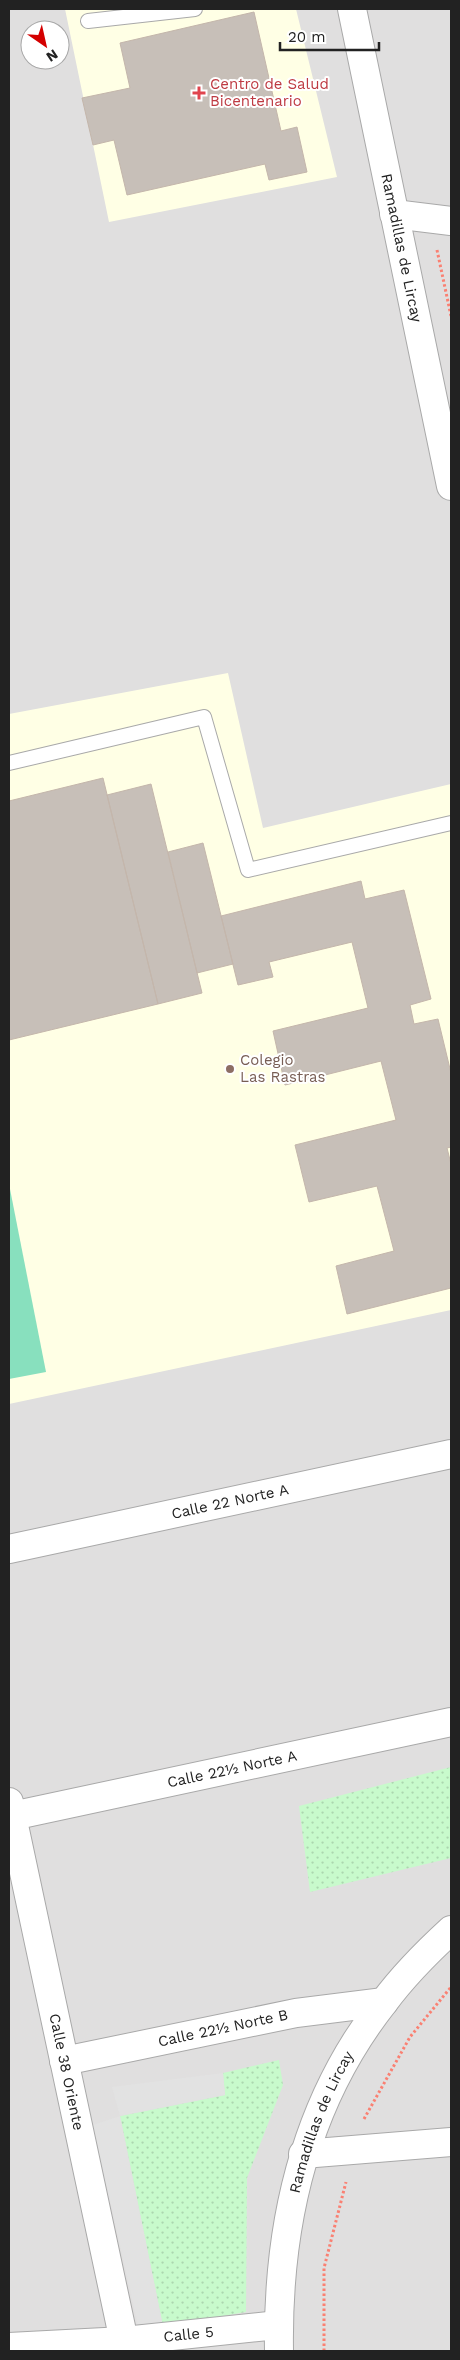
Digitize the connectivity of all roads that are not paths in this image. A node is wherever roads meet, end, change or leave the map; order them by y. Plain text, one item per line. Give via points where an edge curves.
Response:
1 (195, 9) edge
2 (352, 9) edge
3 (88, 21) dead end
4 (394, 214) junction
5 (441, 220) edge
6 (451, 486) edge
7 (9, 763) edge
8 (451, 823) edge
9 (451, 1454) edge
10 (9, 1549) edge
11 (451, 1722) edge
12 (10, 1809) edge
13 (451, 1930) edge
14 (384, 2002) junction
15 (64, 2061) junction
16 (451, 2142) edge
17 (303, 2154) junction
18 (278, 2338) edge
19 (124, 2341) junction
20 (9, 2347) edge

1 - 3 lane
2 - 4 street, Ramadillas de Lircay
4 - 5 street
4 - 6 street, Ramadillas de Lircay
7 - 8 lane via 204,717 248,870
9 - 10 street, Calle 22 Norte A
11 - 12 street, Calle 22½ Norte A
12 - 15 street, Calle 38 Oriente
13 - 14 street, Ramadillas de Lircay via 415,1964
14 - 15 street, Calle 22½ Norte B via 296,2012
14 - 17 street, Ramadillas de Lircay via 358,2037 337,2075
15 - 19 street, Calle 38 Oriente
16 - 17 street
17 - 18 street, Ramadillas de Lircay via 286,2241
18 - 19 street, Calle 5
19 - 20 street, Calle 5

